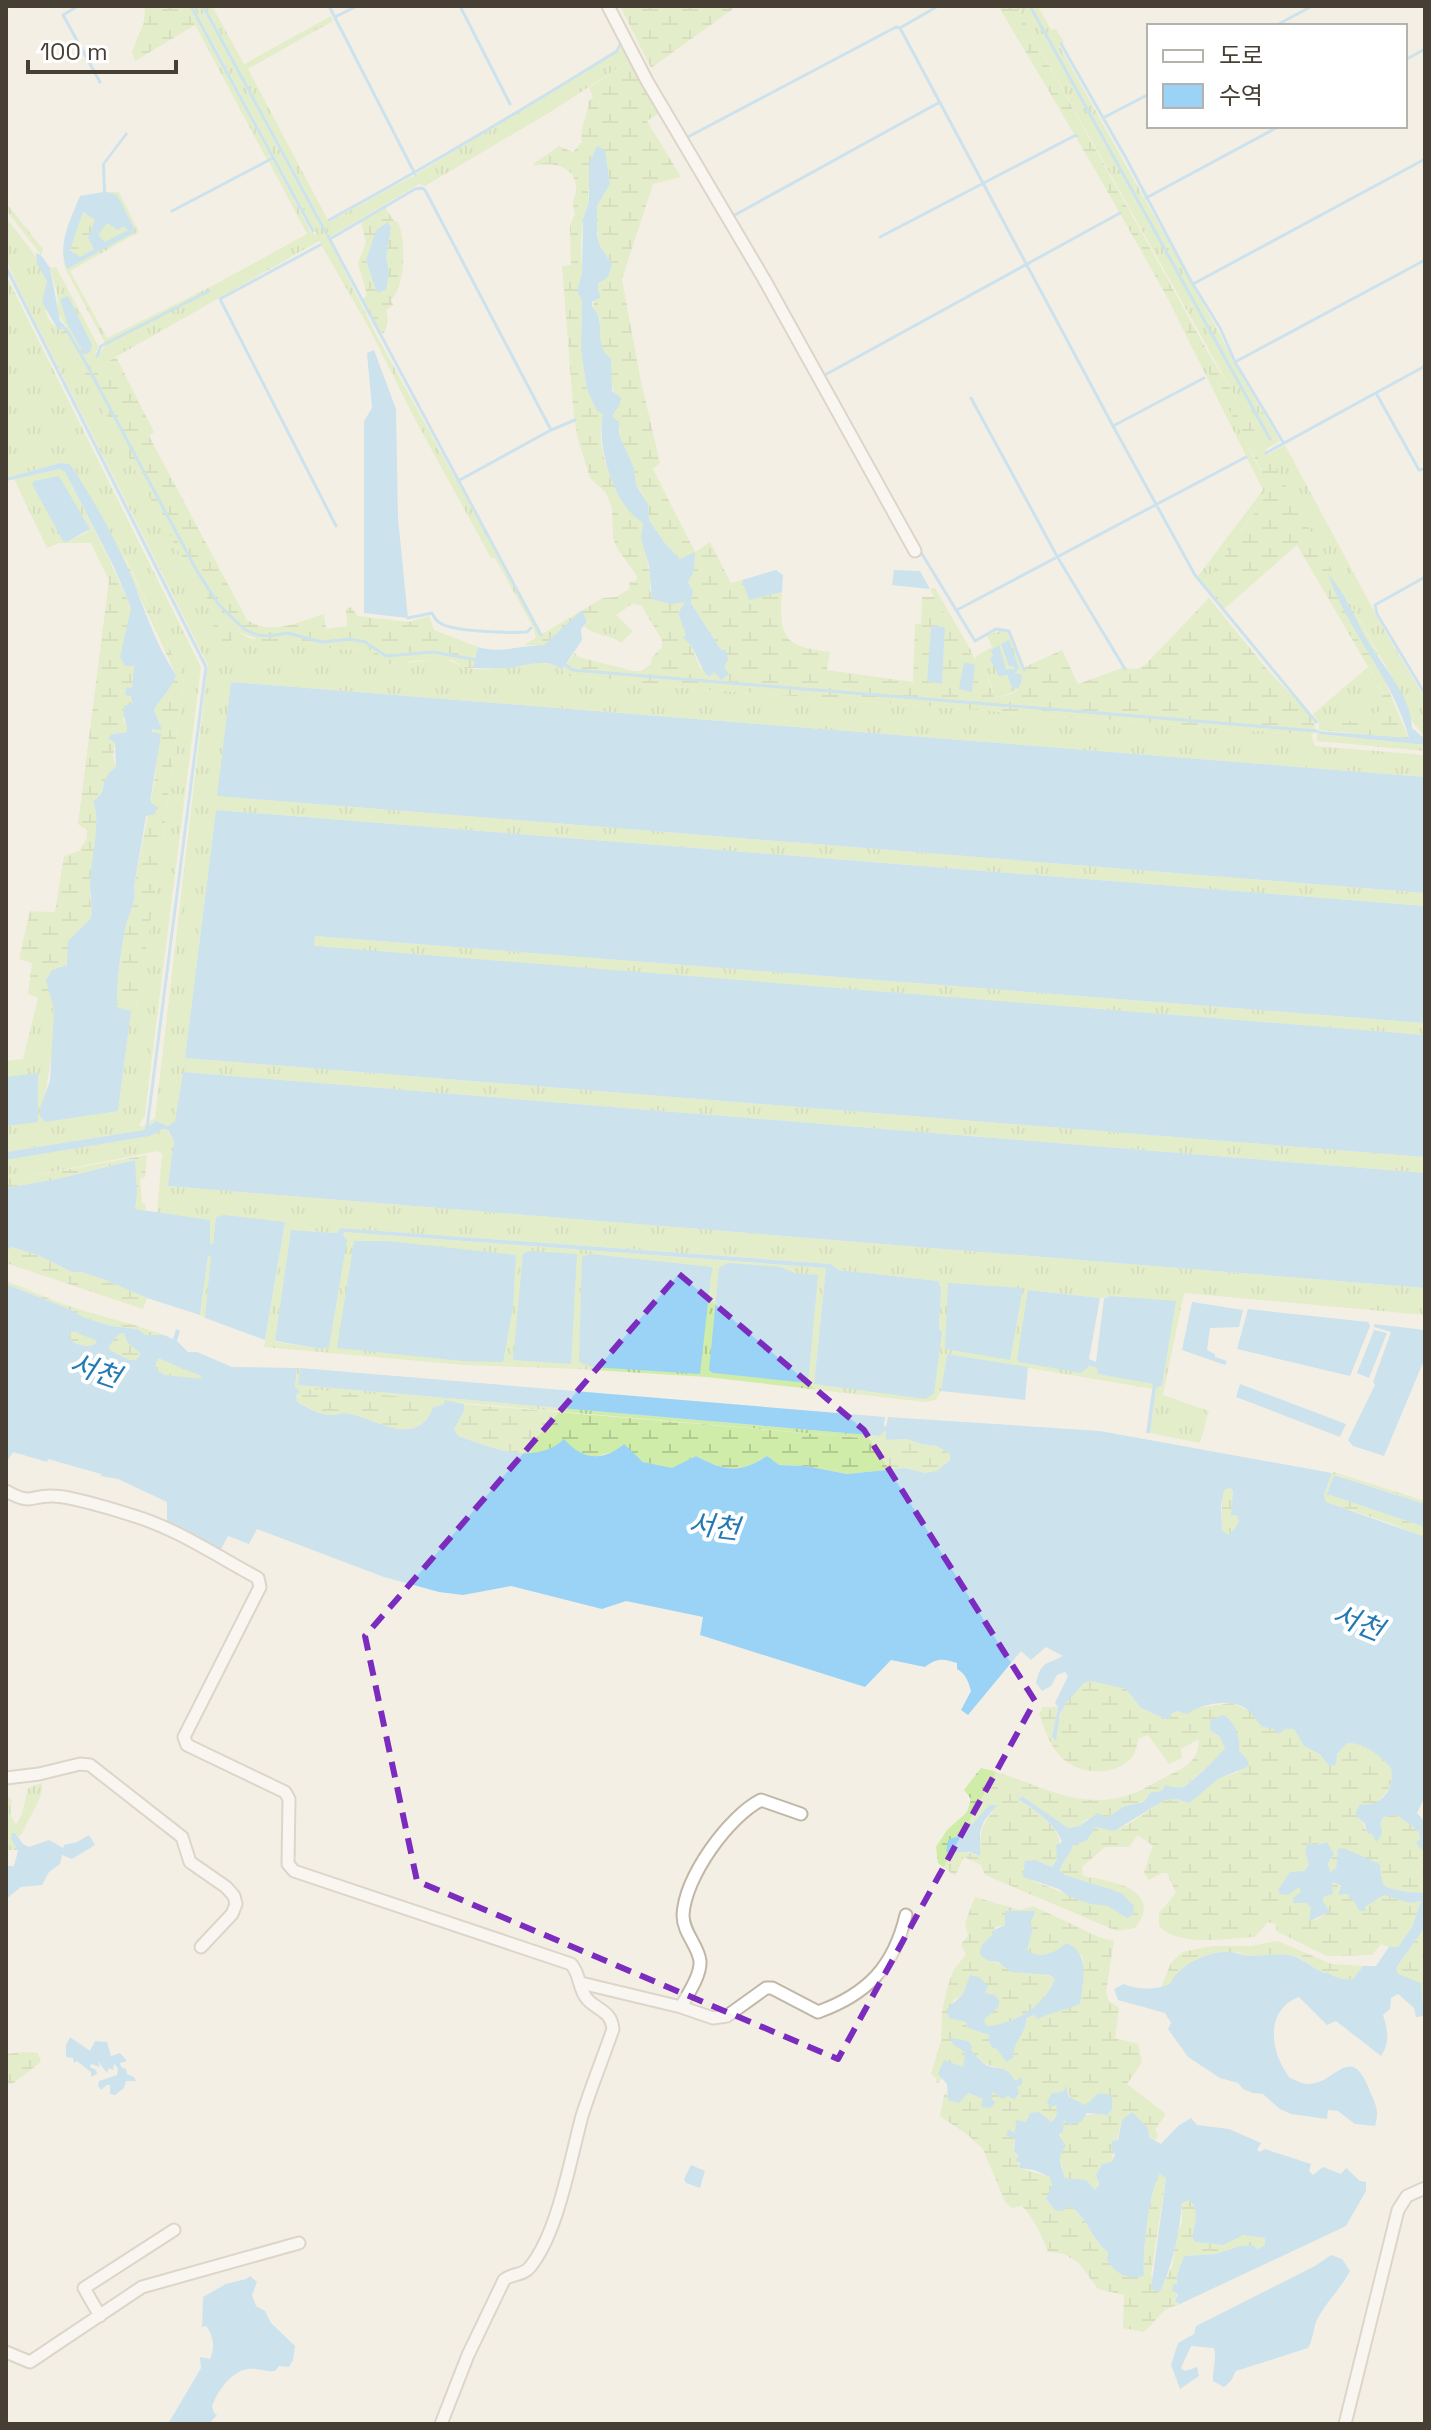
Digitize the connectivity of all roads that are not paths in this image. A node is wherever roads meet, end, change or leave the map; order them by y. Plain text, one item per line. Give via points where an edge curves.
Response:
1 (608, 6) edge
2 (915, 551) dead end
3 (6, 1491) edge
4 (6, 1778) edge
5 (801, 1814) dead end
6 (906, 1915) dead end
7 (201, 1947) dead end
8 (581, 1983) junction
9 (681, 2007) junction
10 (1425, 2188) edge
11 (174, 2230) dead end
12 (299, 2243) dead end
13 (100, 2316) junction
14 (6, 2352) edge
15 (441, 2424) edge
16 (1345, 2424) edge

1 - 2 street
3 - 8 street via 21,1499 52,1495 133,1515 258,1578 260,1587 184,1737 187,1745 285,1792 288,1864 294,1871 571,1964
4 - 7 street via 90,1765 182,1837 190,1862 226,1887 236,1904
5 - 9 street via 761,1800 746,1808 693,1877 683,1914 685,1932 700,1960
6 - 9 street via 900,1944 885,1967 866,1987 828,2008 818,2012 772,1988 720,2018
8 - 9 street
8 - 15 street via 589,2001 612,2019 613,2029 547,2240 529,2270 504,2280
10 - 16 street via 1407,2196 1398,2210
11 - 13 street via 84,2288
12 - 13 street via 142,2287
13 - 14 street via 30,2362

